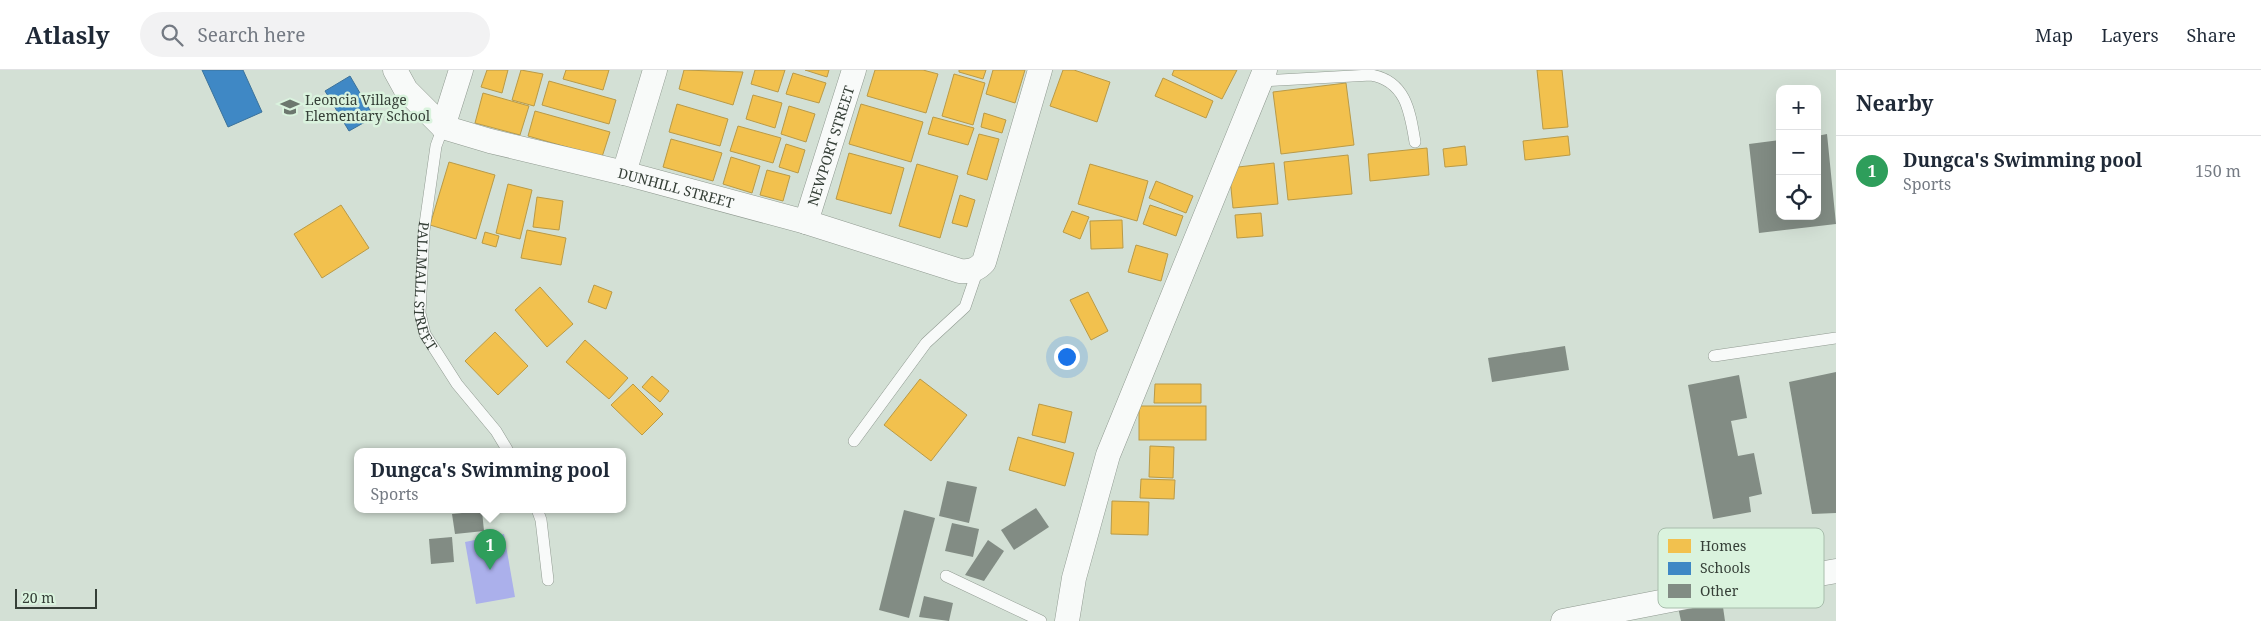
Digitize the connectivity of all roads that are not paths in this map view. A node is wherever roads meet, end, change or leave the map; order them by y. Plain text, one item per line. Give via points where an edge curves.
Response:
1 (395, 70) edge
2 (461, 70) edge
3 (655, 70) edge
4 (854, 70) edge
5 (1040, 70) edge
6 (1262, 75) edge
7 (443, 127) junction
8 (1415, 142) dead end
9 (624, 172) junction
10 (806, 222) junction
11 (979, 268) junction
12 (1836, 338) edge
13 (1714, 356) dead end
14 (854, 441) dead end
15 (506, 448) edge
16 (538, 513) edge
17 (946, 576) dead end
18 (548, 580) dead end
19 (1658, 602) edge
20 (1041, 621) edge
21 (1067, 621) edge
22 (1563, 621) edge

1 - 7 street, DUNHILL STREET via 406,90
2 - 7 street, PALLMALL STREET
3 - 9 street
4 - 10 street, NEWPORT STREET
5 - 11 street via 984,262
6 - 8 lane via 1381,77 1398,88 1405,98
6 - 21 street via 1108,455 1074,578
7 - 9 street, DUNHILL STREET
7 - 15 lane, PALLMALL STREET via 436,146 424,231 420,313 425,334 457,384
9 - 10 street, DUNHILL STREET
10 - 11 street, DUNHILL STREET via 960,271 970,272
11 - 14 lane via 965,307 926,343
12 - 13 lane
16 - 18 lane
17 - 20 lane
19 - 22 street

